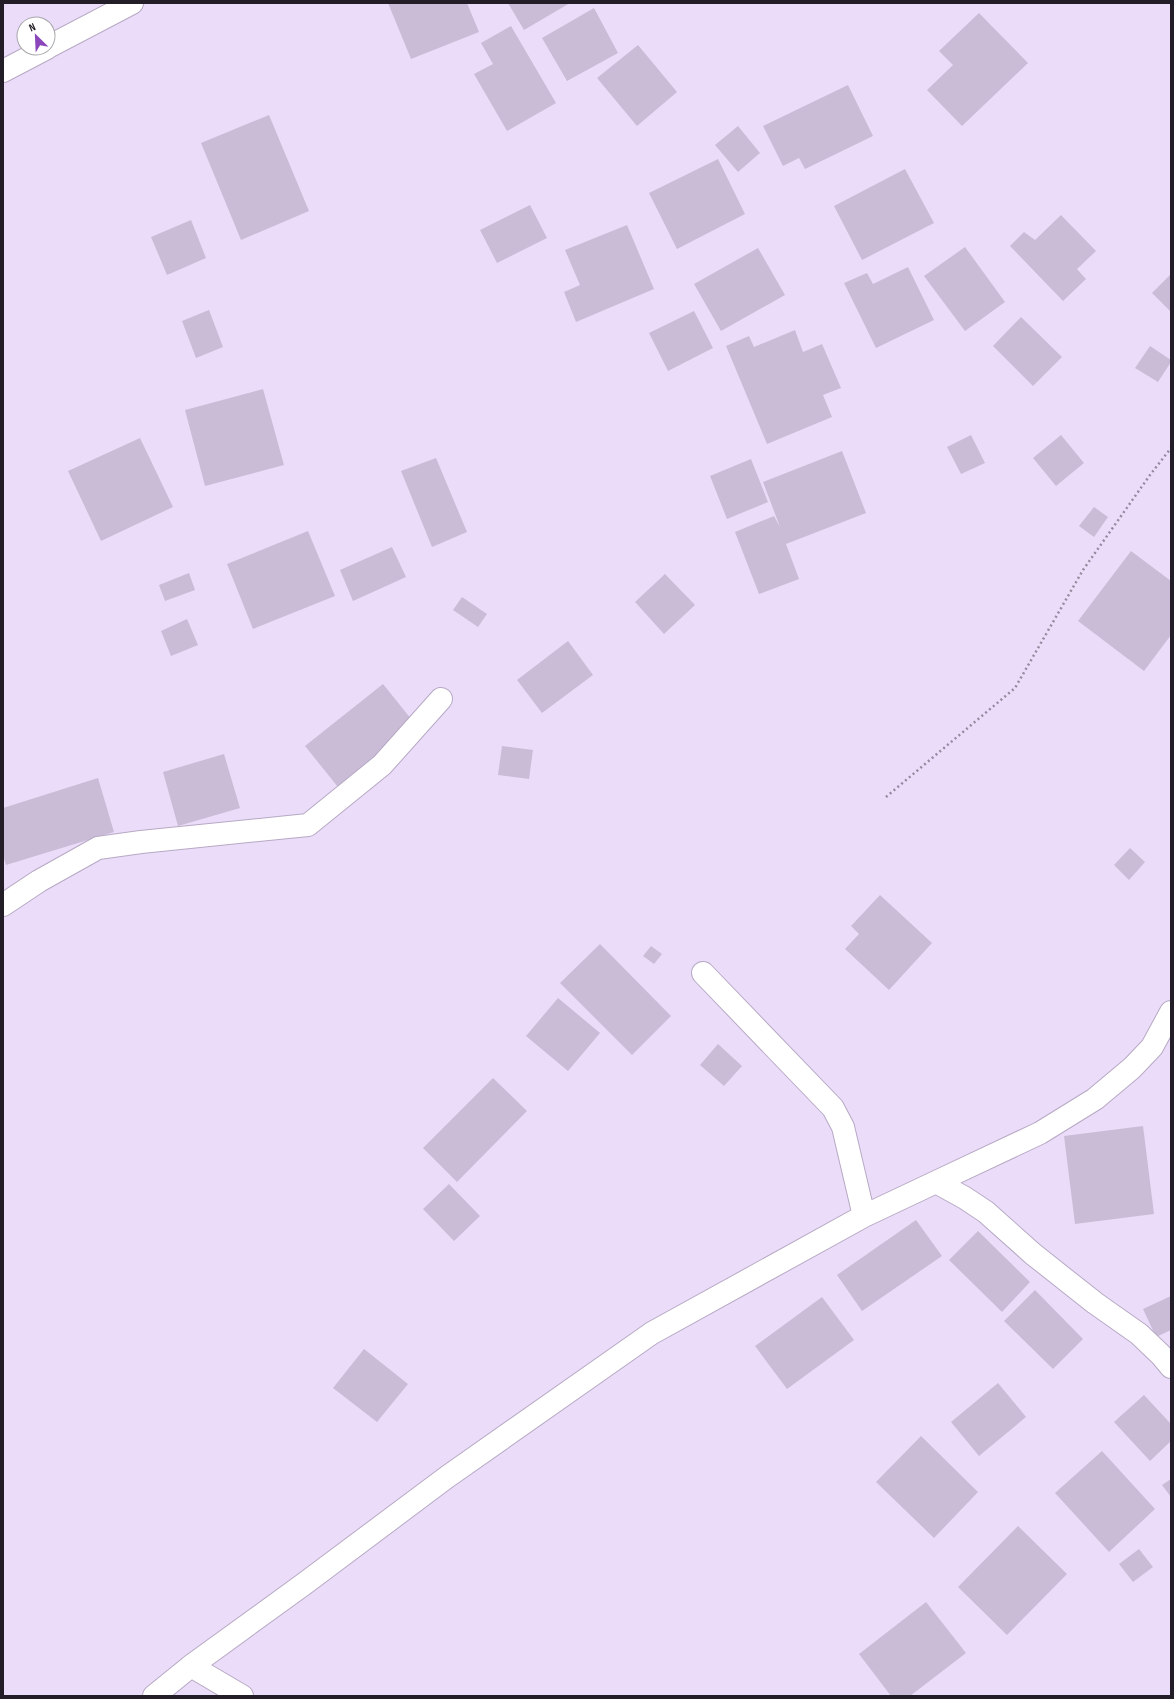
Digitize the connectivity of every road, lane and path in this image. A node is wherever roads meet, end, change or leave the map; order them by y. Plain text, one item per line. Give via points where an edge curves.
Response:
1 (132, 3) edge
2 (56, 44) edge
3 (32, 56) edge
4 (3, 71) edge
5 (1171, 448) edge
6 (441, 698) dead end
7 (886, 797) dead end
8 (3, 905) edge
9 (703, 973) dead end
10 (1170, 1010) edge
11 (936, 1182) junction
12 (864, 1216) junction
13 (1171, 1367) edge
14 (191, 1666) junction
15 (154, 1696) edge
16 (242, 1696) edge

1 - 2 street
3 - 4 street
5 - 7 path via 1083,570 1015,688
6 - 8 street via 382,765 308,825 98,848
9 - 12 street via 833,1108 843,1128
10 - 11 street via 1152,1047 1132,1068 1095,1099 1040,1133
11 - 12 street
11 - 13 street via 986,1212 1095,1304 1139,1334
12 - 14 street via 652,1333 446,1477
14 - 15 street
14 - 16 street

